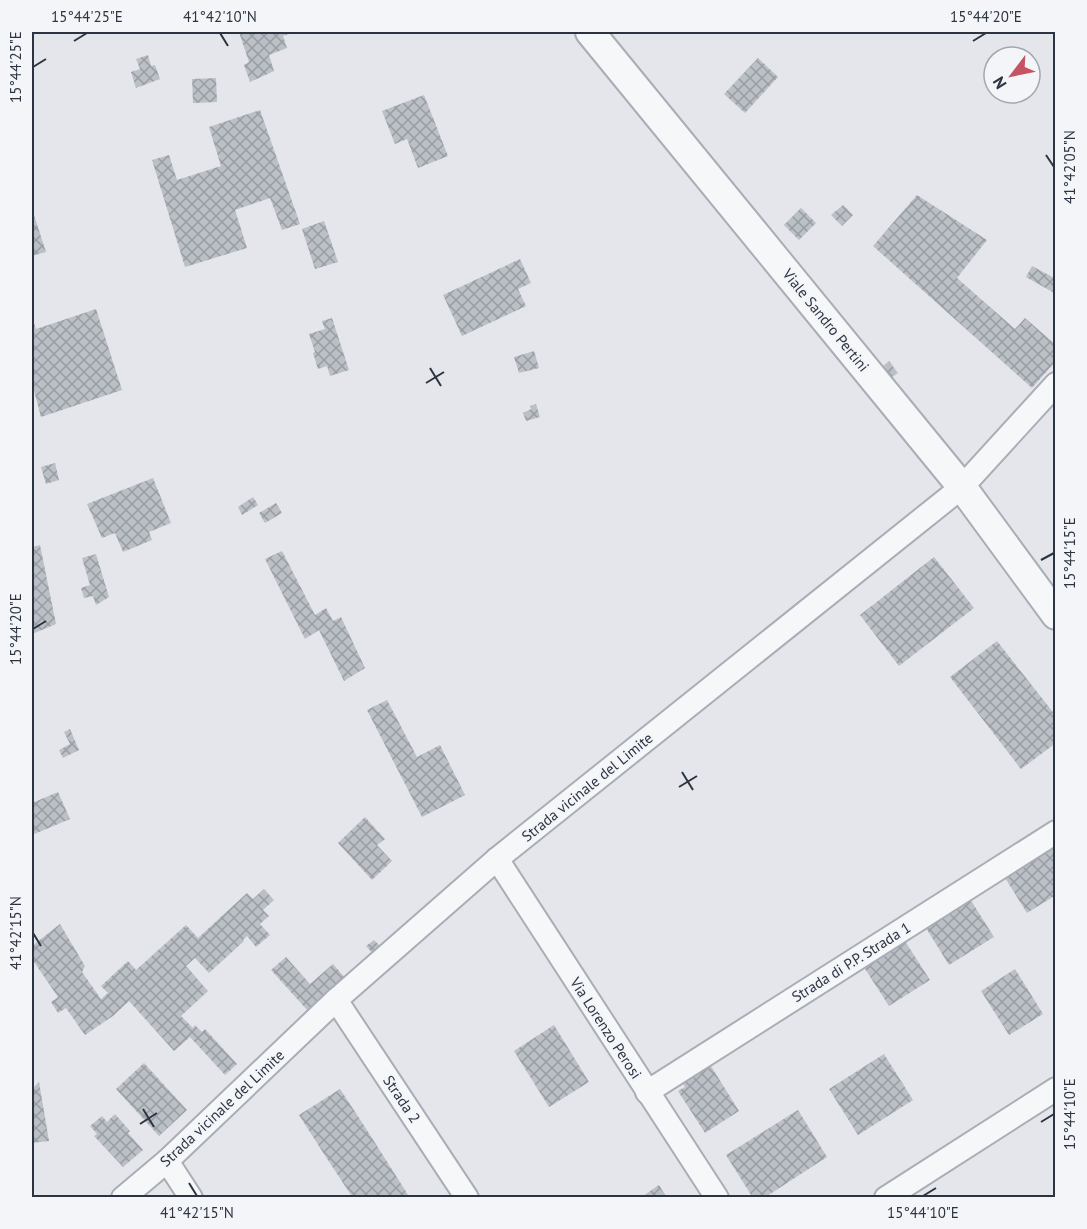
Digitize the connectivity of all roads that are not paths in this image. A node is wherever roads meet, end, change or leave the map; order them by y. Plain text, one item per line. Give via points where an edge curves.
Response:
1 (590, 32) edge
2 (1056, 384) edge
3 (962, 487) junction
4 (1056, 615) edge
5 (1056, 832) edge
6 (497, 859) junction
7 (336, 1000) junction
8 (1056, 1089) edge
9 (647, 1092) junction
10 (167, 1161) junction
11 (123, 1197) edge
12 (191, 1197) edge
13 (467, 1197) edge
14 (717, 1197) edge
15 (886, 1197) edge

1 - 3 street, Viale Sandro Pertini
2 - 3 street, Strada vicinale del Limite
3 - 4 street, Viale Sandro Pertini
3 - 6 street, Strada vicinale del Limite
5 - 9 street, Strada di P.P. Strada 1
6 - 7 street, Strada vicinale del Limite
6 - 9 street, Via Lorenzo Perosi
7 - 10 street, Strada vicinale del Limite
7 - 13 street, Strada 2
8 - 15 street
9 - 14 street, Via Lorenzo Perosi
10 - 11 street, Strada vicinale del Limite
10 - 12 street

